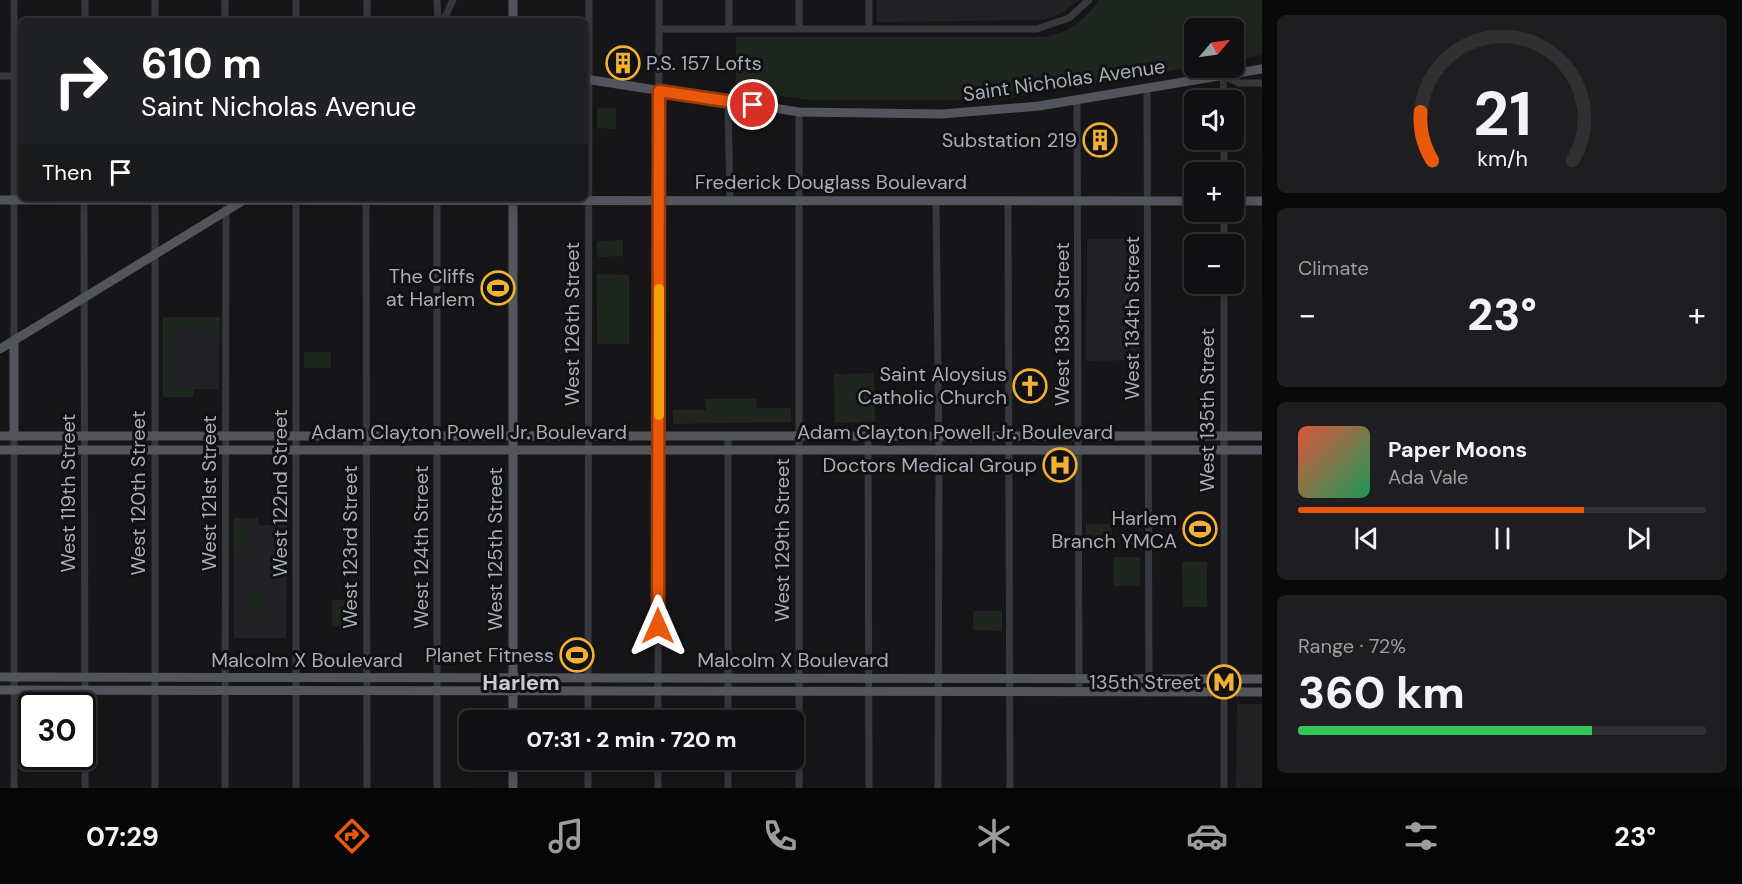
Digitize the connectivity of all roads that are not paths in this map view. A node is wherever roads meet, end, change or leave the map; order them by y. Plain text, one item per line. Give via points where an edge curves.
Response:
1 (14, 0) edge
2 (85, 0) edge
3 (155, 0) edge
4 (225, 0) edge
5 (296, 0) edge
6 (367, 0) edge
7 (437, 0) edge
8 (453, 0) edge
9 (513, 0) edge
10 (589, 0) edge
11 (659, 0) edge
12 (729, 0) edge
13 (799, 0) edge
14 (869, 0) edge
15 (1089, 0) edge
16 (85, 18) edge
17 (155, 18) edge
18 (225, 18) edge
19 (296, 18) edge
20 (367, 18) edge
21 (438, 18) edge
22 (444, 18) edge
23 (513, 18) edge
24 (659, 29) junction
25 (729, 29) junction
26 (799, 29) junction
27 (869, 29) junction
28 (588, 40) edge
29 (1262, 69) edge
30 (1244, 72) edge
31 (0, 76) edge
32 (17, 76) edge
33 (1211, 78) edge
34 (1228, 78) edge
35 (588, 79) edge
36 (1262, 83) edge
37 (1147, 89) junction
38 (659, 91) junction
39 (1077, 100) junction
40 (728, 102) junction
41 (799, 112) junction
42 (0, 200) edge
43 (15, 200) junction
44 (18, 200) edge
45 (588, 200) joint
46 (660, 200) junction
47 (730, 200) junction
48 (936, 200) junction
49 (84, 201) edge
50 (155, 201) edge
51 (225, 201) edge
52 (243, 201) edge
53 (296, 201) edge
54 (366, 201) edge
55 (437, 201) edge
56 (513, 201) edge
57 (800, 201) junction
58 (1008, 201) junction
59 (1078, 201) junction
60 (1148, 201) junction
61 (1184, 201) edge
62 (1244, 201) edge
63 (1262, 201) edge
64 (225, 212) junction
65 (155, 255) junction
66 (1224, 294) edge
67 (86, 298) junction
68 (14, 341) junction
69 (0, 349) edge
70 (589, 435) junction
71 (0, 436) edge
72 (14, 436) junction
73 (85, 436) junction
74 (154, 436) junction
75 (226, 436) junction
76 (296, 436) junction
77 (367, 436) junction
78 (437, 436) junction
79 (513, 436) junction
80 (658, 436) junction
81 (728, 436) junction
82 (798, 436) junction
83 (868, 436) junction
84 (938, 436) junction
85 (1009, 436) junction
86 (1078, 436) junction
87 (1149, 436) junction
88 (1224, 436) junction
89 (1262, 436) edge
90 (226, 449) junction
91 (296, 449) junction
92 (437, 449) junction
93 (513, 449) junction
94 (588, 449) junction
95 (728, 449) junction
96 (798, 449) junction
97 (0, 450) edge
98 (15, 450) junction
99 (85, 450) junction
100 (154, 450) junction
101 (367, 450) junction
102 (658, 450) junction
103 (868, 450) junction
104 (939, 450) junction
105 (1009, 450) junction
106 (1078, 450) junction
107 (1148, 450) junction
108 (1224, 450) junction
109 (1262, 450) edge
110 (0, 677) edge
111 (14, 677) junction
112 (366, 677) junction
113 (85, 678) junction
114 (155, 678) junction
115 (226, 678) junction
116 (296, 678) junction
117 (437, 678) junction
118 (513, 678) junction
119 (588, 678) junction
120 (658, 678) junction
121 (728, 678) junction
122 (798, 678) junction
123 (868, 678) junction
124 (938, 678) junction
125 (1079, 678) junction
126 (1010, 679) junction
127 (1149, 679) junction
128 (1224, 679) junction
129 (1262, 679) edge
130 (0, 690) edge
131 (14, 690) junction
132 (85, 690) junction
133 (155, 691) junction
134 (226, 691) junction
135 (296, 691) junction
136 (366, 691) junction
137 (437, 691) junction
138 (513, 691) junction
139 (588, 691) junction
140 (658, 691) junction
141 (1079, 691) junction
142 (1149, 691) junction
143 (728, 692) junction
144 (798, 692) junction
145 (868, 692) junction
146 (939, 692) junction
147 (1010, 692) junction
148 (1224, 692) junction
149 (1262, 692) edge
150 (513, 710) edge
151 (588, 710) edge
152 (658, 710) edge
153 (728, 710) edge
154 (513, 770) edge
155 (588, 770) edge
156 (658, 770) edge
157 (728, 770) edge
158 (14, 788) edge
159 (85, 788) edge
160 (155, 788) edge
161 (225, 788) edge
162 (296, 788) edge
163 (367, 788) edge
164 (437, 788) edge
165 (513, 788) edge
166 (588, 788) edge
167 (658, 788) edge
168 (728, 788) edge
169 (799, 788) edge
170 (869, 788) edge
171 (938, 788) edge
172 (1010, 788) edge
173 (1224, 788) edge

1 - 32 street
2 - 16 street
3 - 17 street
4 - 18 street
5 - 19 street
6 - 20 street
7 - 21 street
8 - 22 street
9 - 23 main road
10 - 28 street, West 126th Street
11 - 24 street
12 - 25 street
13 - 26 street
14 - 27 street
15 - 27 street via 1069,18 1037,29
24 - 25 street
24 - 38 street
25 - 26 street
26 - 27 street
29 - 30 main road, Saint Nicholas Avenue
31 - 32 street
32 - 43 street
33 - 37 main road, Saint Nicholas Avenue
34 - 36 street via 1239,83
35 - 38 main road, Saint Nicholas Avenue
37 - 39 main road, Saint Nicholas Avenue
37 - 60 street, West 134th Street
38 - 40 main road, Saint Nicholas Avenue
38 - 46 street
39 - 41 main road, Saint Nicholas Avenue via 954,113
39 - 59 street, West 133rd Street
40 - 41 main road, Saint Nicholas Avenue
40 - 47 street
41 - 57 street, West 129th Street
42 - 43 main road, Frederick Douglass Boulevard
43 - 44 main road, Frederick Douglass Boulevard
43 - 68 street
45 - 46 main road, Frederick Douglass Boulevard
45 - 70 street, West 126th Street
46 - 47 main road, Frederick Douglass Boulevard
46 - 80 street
47 - 57 main road, Frederick Douglass Boulevard
48 - 57 main road, Frederick Douglass Boulevard
48 - 58 main road, Frederick Douglass Boulevard
48 - 84 street
49 - 67 street, West 119th Street
50 - 65 street, West 120th Street
51 - 64 street, West 121st Street
52 - 64 main road
53 - 76 street, West 122nd Street
54 - 77 street, West 123rd Street
55 - 78 street, West 124th Street
56 - 79 main road, West 125th Street
57 - 82 street, West 129th Street
58 - 59 main road, Frederick Douglass Boulevard
58 - 85 street
59 - 60 main road, Frederick Douglass Boulevard
59 - 86 street, West 133rd Street
60 - 61 main road, Frederick Douglass Boulevard
60 - 87 street, West 134th Street
62 - 63 main road
64 - 65 main road
64 - 75 street, West 121st Street
65 - 67 main road
65 - 74 street, West 120th Street
66 - 88 street, West 135th Street
67 - 68 main road
67 - 73 street, West 119th Street
68 - 69 main road
68 - 72 main road
70 - 79 main road, Adam Clayton Powell Jr. Boulevard
70 - 80 main road, Adam Clayton Powell Jr. Boulevard
70 - 94 street, West 126th Street
71 - 72 main road, Adam Clayton Powell Jr. Boulevard
72 - 73 main road, Adam Clayton Powell Jr. Boulevard
72 - 98 street
73 - 74 main road, Adam Clayton Powell Jr. Boulevard
73 - 99 street, West 119th Street
74 - 75 main road, Adam Clayton Powell Jr. Boulevard
74 - 100 street, West 120th Street
75 - 76 main road, Adam Clayton Powell Jr. Boulevard
75 - 90 street, West 121st Street
76 - 77 main road, Adam Clayton Powell Jr. Boulevard
76 - 91 street, West 122nd Street
77 - 78 main road, Adam Clayton Powell Jr. Boulevard
77 - 101 street, West 123rd Street
78 - 79 main road, Adam Clayton Powell Jr. Boulevard
78 - 92 street, West 124th Street
79 - 93 main road, West 125th Street
80 - 81 main road, Adam Clayton Powell Jr. Boulevard
80 - 102 street
81 - 82 main road, Adam Clayton Powell Jr. Boulevard
81 - 95 street
82 - 83 main road, Adam Clayton Powell Jr. Boulevard
82 - 96 street, West 129th Street
83 - 84 main road, Adam Clayton Powell Jr. Boulevard
83 - 103 street
84 - 85 main road, Adam Clayton Powell Jr. Boulevard
84 - 104 street
85 - 86 main road, Adam Clayton Powell Jr. Boulevard
85 - 105 street
86 - 87 main road, Adam Clayton Powell Jr. Boulevard
86 - 106 street, West 133rd Street
87 - 88 main road, Adam Clayton Powell Jr. Boulevard
87 - 107 street, West 134th Street
88 - 89 main road, Adam Clayton Powell Jr. Boulevard
88 - 108 street, West 135th Street
90 - 91 main road, Adam Clayton Powell Jr. Boulevard
90 - 100 main road, Adam Clayton Powell Jr. Boulevard
90 - 115 street, West 121st Street
91 - 101 main road, Adam Clayton Powell Jr. Boulevard
91 - 116 street, West 122nd Street
92 - 93 main road, Adam Clayton Powell Jr. Boulevard
92 - 101 main road, Adam Clayton Powell Jr. Boulevard
92 - 117 street, West 124th Street
93 - 94 main road, Adam Clayton Powell Jr. Boulevard
93 - 118 main road, West 125th Street
94 - 102 main road, Adam Clayton Powell Jr. Boulevard
94 - 119 street, West 126th Street
95 - 96 main road, Adam Clayton Powell Jr. Boulevard
95 - 102 main road, Adam Clayton Powell Jr. Boulevard
95 - 121 street
96 - 103 main road, Adam Clayton Powell Jr. Boulevard
96 - 122 street, West 129th Street
97 - 98 main road, Adam Clayton Powell Jr. Boulevard
98 - 99 main road, Adam Clayton Powell Jr. Boulevard
98 - 111 street
99 - 100 main road, Adam Clayton Powell Jr. Boulevard
99 - 113 street, West 119th Street
100 - 114 street, West 120th Street
101 - 112 street, West 123rd Street
102 - 120 street
103 - 104 main road, Adam Clayton Powell Jr. Boulevard
103 - 123 street
104 - 105 main road, Adam Clayton Powell Jr. Boulevard
104 - 124 street
105 - 106 main road, Adam Clayton Powell Jr. Boulevard
105 - 126 street
106 - 107 main road, Adam Clayton Powell Jr. Boulevard
106 - 125 street, West 133rd Street
107 - 108 main road, Adam Clayton Powell Jr. Boulevard
107 - 127 street, West 134th Street
108 - 109 main road, Adam Clayton Powell Jr. Boulevard
108 - 128 street, West 135th Street
110 - 111 main road, Malcolm X Boulevard
111 - 113 main road, Malcolm X Boulevard
111 - 131 street
112 - 116 main road, Malcolm X Boulevard
112 - 117 main road, Malcolm X Boulevard
112 - 136 street, West 123rd Street
113 - 114 main road, Malcolm X Boulevard
113 - 132 street, West 119th Street
114 - 115 main road, Malcolm X Boulevard
114 - 133 street, West 120th Street
115 - 116 main road, Malcolm X Boulevard
115 - 134 street, West 121st Street
116 - 135 street, West 122nd Street
117 - 118 main road, Malcolm X Boulevard
117 - 137 street, West 124th Street
118 - 119 main road, Malcolm X Boulevard
118 - 138 main road, West 125th Street
119 - 120 main road, Malcolm X Boulevard
119 - 139 street, West 126th Street
120 - 121 main road, Malcolm X Boulevard
120 - 140 street
121 - 122 main road, Malcolm X Boulevard
121 - 143 street
122 - 123 main road, Malcolm X Boulevard
122 - 144 street, West 129th Street
123 - 124 main road, Malcolm X Boulevard
123 - 145 street
124 - 126 main road, Malcolm X Boulevard
124 - 146 street
125 - 126 main road, Malcolm X Boulevard
125 - 127 main road, Malcolm X Boulevard
125 - 141 street, West 133rd Street
126 - 147 street
127 - 128 main road, Malcolm X Boulevard
127 - 142 street, West 134th Street
128 - 129 main road, Malcolm X Boulevard
128 - 148 street, West 135th Street
130 - 131 main road, Malcolm X Boulevard
131 - 132 main road, Malcolm X Boulevard
131 - 158 street
132 - 133 main road, Malcolm X Boulevard
132 - 159 street, West 119th Street
133 - 134 main road, Malcolm X Boulevard
133 - 160 street, West 120th Street
134 - 135 main road, Malcolm X Boulevard
134 - 161 street, West 121st Street
135 - 136 main road, Malcolm X Boulevard
135 - 162 street, West 122nd Street
136 - 137 main road, Malcolm X Boulevard
136 - 163 street, West 123rd Street
137 - 138 main road, Malcolm X Boulevard
137 - 164 street, West 124th Street
138 - 139 main road, Malcolm X Boulevard
138 - 150 main road, West 125th Street
139 - 140 main road, Malcolm X Boulevard
139 - 151 street, West 126th Street
140 - 143 main road, Malcolm X Boulevard
140 - 152 street
141 - 142 main road, Malcolm X Boulevard
141 - 147 main road, Malcolm X Boulevard
142 - 148 main road, Malcolm X Boulevard
143 - 144 main road, Malcolm X Boulevard
143 - 153 street
144 - 145 main road, Malcolm X Boulevard
144 - 169 street, West 129th Street
145 - 146 main road, Malcolm X Boulevard
145 - 170 street
146 - 147 main road, Malcolm X Boulevard
146 - 171 street
147 - 172 street
148 - 149 main road, Malcolm X Boulevard
148 - 173 street, West 135th Street
154 - 165 main road
155 - 166 street
156 - 167 street
157 - 168 street

